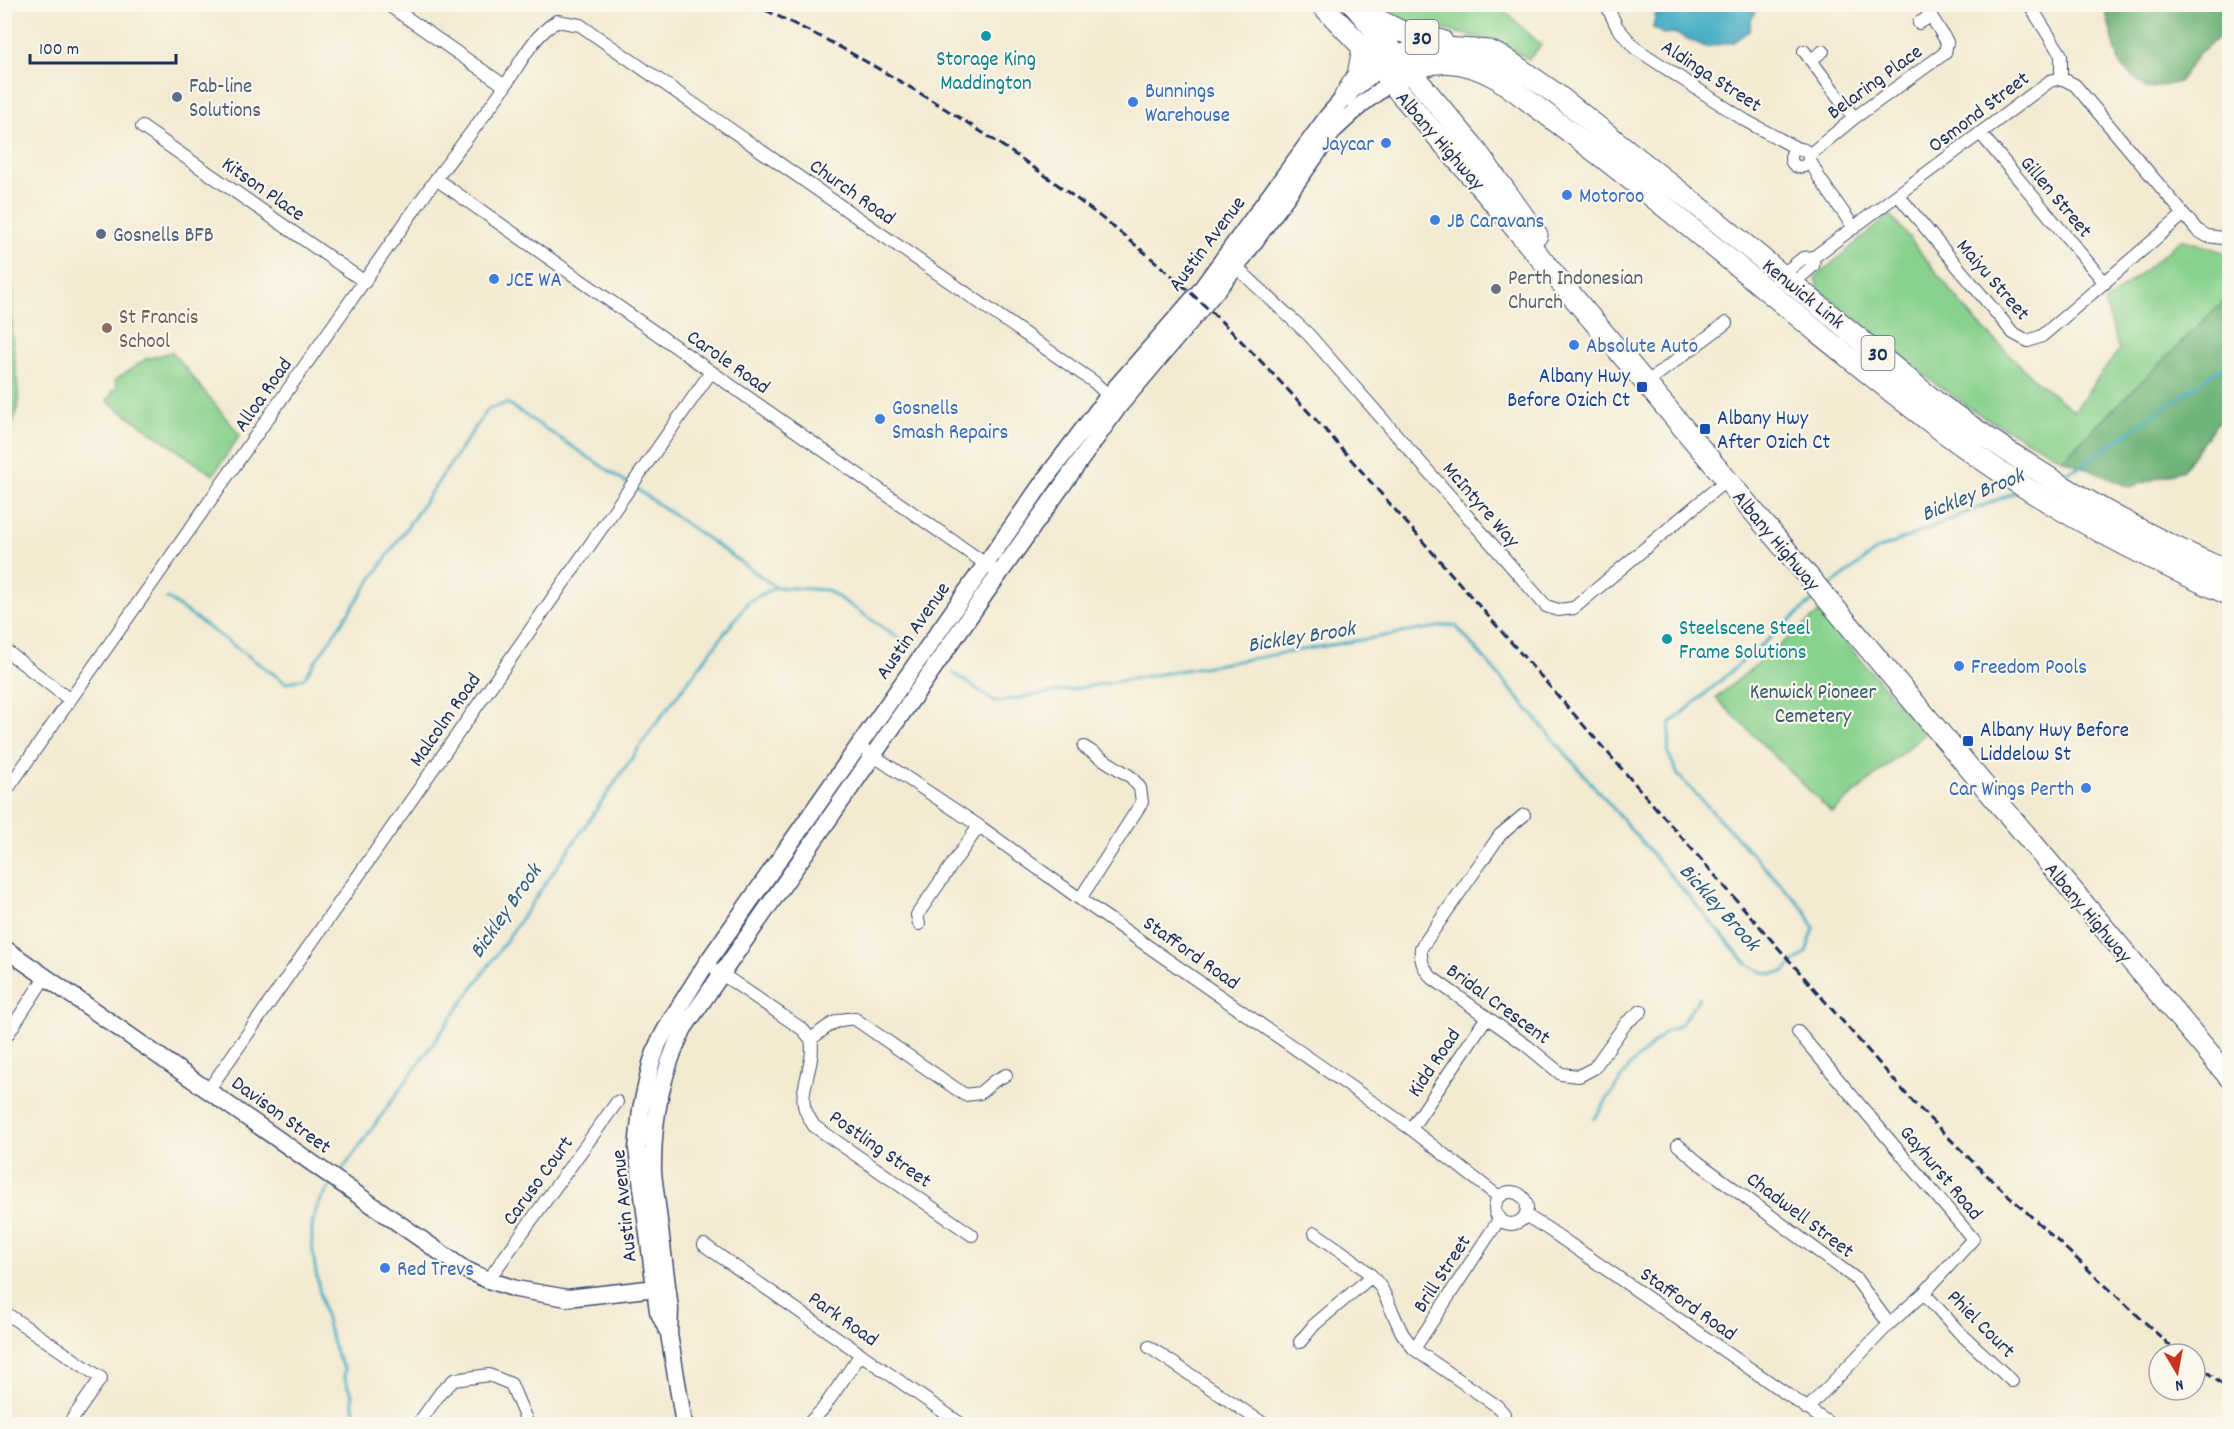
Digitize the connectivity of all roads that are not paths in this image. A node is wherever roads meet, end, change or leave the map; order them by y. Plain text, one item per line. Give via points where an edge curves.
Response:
1 (387, 4) edge
2 (1321, 4) edge
3 (1606, 4) edge
4 (2029, 4) edge
5 (1356, 8) edge
6 (557, 21) joint
7 (1919, 23) dead end
8 (1363, 48) junction
9 (1823, 51) dead end
10 (1485, 60) junction
11 (1395, 69) junction
12 (2061, 78) junction
13 (505, 86) junction
14 (1345, 96) junction
15 (1433, 99) junction
16 (1854, 118) junction
17 (142, 127) dead end
18 (1981, 134) junction
19 (1803, 156) junction
20 (436, 179) junction
21 (1898, 195) junction
22 (2183, 215) junction
23 (1854, 228) junction
24 (2229, 239) edge
25 (1231, 262) junction
26 (1787, 279) junction
27 (365, 282) junction
28 (2105, 283) junction
29 (1771, 294) junction
30 (1726, 323) dead end
31 (711, 372) junction
32 (1649, 381) junction
33 (1114, 401) junction
34 (1970, 438) junction
35 (1730, 477) junction
36 (2081, 509) junction
37 (985, 564) junction
38 (2229, 572) edge
39 (1000, 574) junction
40 (2229, 595) edge
41 (1833, 600) junction
42 (4, 649) edge
43 (70, 700) junction
44 (858, 745) junction
45 (1084, 747) dead end
46 (873, 755) junction
47 (4, 794) edge
48 (1524, 815) dead end
49 (979, 826) junction
50 (1080, 899) junction
51 (919, 924) dead end
52 (4, 948) edge
53 (706, 964) junction
54 (720, 974) junction
55 (45, 977) junction
56 (1641, 1011) dead end
57 (1487, 1017) junction
58 (1798, 1032) dead end
59 (811, 1039) junction
60 (4, 1040) edge
61 (2229, 1064) edge
62 (1006, 1075) dead end
63 (2229, 1078) edge
64 (209, 1089) junction
65 (617, 1102) dead end
66 (1411, 1129) junction
67 (1678, 1145) dead end
68 (1499, 1197) junction
69 (1525, 1215) junction
70 (1500, 1218) junction
71 (1315, 1233) dead end
72 (972, 1234) dead end
73 (704, 1245) dead end
74 (1372, 1276) junction
75 (489, 1280) junction
76 (660, 1281) junction
77 (1924, 1293) junction
78 (4, 1312) edge
79 (1889, 1324) junction
80 (1300, 1342) dead end
81 (1149, 1347) dead end
82 (1414, 1349) junction
83 (861, 1354) junction
84 (2012, 1381) dead end
85 (1807, 1409) junction
86 (1503, 1420) edge
87 (69, 1425) edge
88 (418, 1425) edge
89 (528, 1425) edge
90 (684, 1425) edge
91 (808, 1425) edge
92 (961, 1425) edge
93 (1264, 1425) edge
94 (1830, 1425) edge

1 - 13 street
2 - 8 highway, Albany Highway / 30
3 - 19 street, Aldinga Street via 1617,27 1635,48
4 - 12 street via 2061,55
5 - 10 highway, 30 via 1406,33
5 - 11 highway, Albany Highway / 30
6 - 13 street, Alloa Road via 532,44
6 - 33 street, Church Road via 580,25 1094,382
7 - 16 street, Belaring Place via 1928,12 1947,42 1945,53
8 - 11 highway, Albany Highway / 30
8 - 14 highway via 1358,75
9 - 16 street via 1807,56
10 - 11 highway, Kenwick Link / 30 via 1445,48 1414,50
10 - 15 highway via 1446,71 1435,83
10 - 26 highway, Kenwick Link / 30 via 1517,66 1566,101
10 - 29 highway, Kenwick Link / 30 via 1530,102
11 - 14 main road, Austin Avenue
11 - 15 highway, Albany Highway
11 - 25 main road, Austin Avenue via 1334,130
11 - 32 highway, Albany Highway
12 - 18 street, Osmond Street via 2050,81
12 - 22 street, Osmond Street via 2075,85
13 - 20 street, Alloa Road
14 - 25 main road, Austin Avenue
15 - 32 highway, Albany Highway
16 - 19 street, Belaring Place
17 - 27 street, Kitson Place
18 - 21 street, Osmond Street
18 - 28 street, Gillen Street
19 - 23 street, Aldinga Street
20 - 27 street, Alloa Road
20 - 31 street, Carole Road
21 - 23 street, Osmond Street
21 - 28 street, Maiyu Street via 2020,339 2028,341 2042,336
22 - 24 street, Osmond Street via 2207,236
22 - 28 street, Maiyu Street
23 - 26 street, Osmond Street via 1814,257 1803,258
25 - 33 main road, Austin Avenue
25 - 35 street, McIntyre Way via 1309,335 1546,606 1558,610 1574,608
26 - 29 street, Osmond Street
26 - 34 highway, Kenwick Link / 30 via 1936,402
27 - 43 street, Alloa Road
29 - 34 highway, Kenwick Link / 30 via 1920,414
30 - 32 street
31 - 37 street, Carole Road
31 - 64 street, Malcolm Road
32 - 35 highway, Albany Highway
33 - 37 main road, Austin Avenue via 1048,475
33 - 39 main road, Austin Avenue
34 - 36 highway, Kenwick Link / 30 via 2033,468
35 - 41 highway, Albany Highway
36 - 38 highway, Kenwick Link / 30 via 2136,529
36 - 40 highway, Kenwick Link / 30 via 2119,543
37 - 39 street, Carole Road
37 - 44 main road, Austin Avenue
39 - 46 main road, Austin Avenue
41 - 61 highway, Albany Highway
41 - 63 highway, Albany Highway
42 - 43 street
43 - 47 street, Alloa Road
44 - 46 street, Stafford Road
44 - 53 main road, Austin Avenue
45 - 50 street via 1131,777 1140,788 1142,802
46 - 49 street, Stafford Road
46 - 54 main road, Austin Avenue
48 - 57 street, Bridal Crescent via 1500,835 1421,948 1423,968 1431,977
49 - 50 street, Stafford Road
49 - 51 street via 917,915
50 - 66 street, Stafford Road
52 - 55 main road, Davison Street
53 - 54 street
53 - 76 main road, Austin Avenue via 658,1044 641,1109 637,1149
54 - 59 street
54 - 76 main road, Austin Avenue via 684,1028 660,1090 652,1173
55 - 60 street
55 - 64 main road, Davison Street
56 - 57 street, Bridal Crescent via 1626,1023 1594,1068 1579,1076 1561,1074
57 - 66 street, Kidd Road
58 - 77 street, Gayhurst Road via 1973,1239
59 - 62 street via 834,1021 844,1017 855,1019 965,1095 980,1093
59 - 72 street, Postling Street via 814,1051 803,1098 814,1126
64 - 75 main road, Davison Street via 464,1269
65 - 75 street, Caruso Court
66 - 68 street, Stafford Road
67 - 79 street, Chadwell Street via 1856,1279
68 - 69 street via 1507,1192 1518,1193 1526,1202
68 - 70 street via 1495,1208
69 - 70 street via 1513,1223
69 - 85 street, Stafford Road
70 - 82 street, Brill Street
71 - 74 street
73 - 83 street, Park Road
74 - 80 street via 1314,1325
74 - 82 street
75 - 76 main road, Davison Street via 544,1292
76 - 90 main road via 658,1311 669,1334
77 - 79 street, Gayhurst Road
77 - 84 street, Phiel Court
78 - 87 street via 101,1378
79 - 85 street, Gayhurst Road
81 - 93 street
82 - 86 street via 1497,1406
83 - 91 street
83 - 92 street, Park Road
85 - 94 street, Stafford Road
88 - 89 street via 454,1380 489,1375 511,1384

